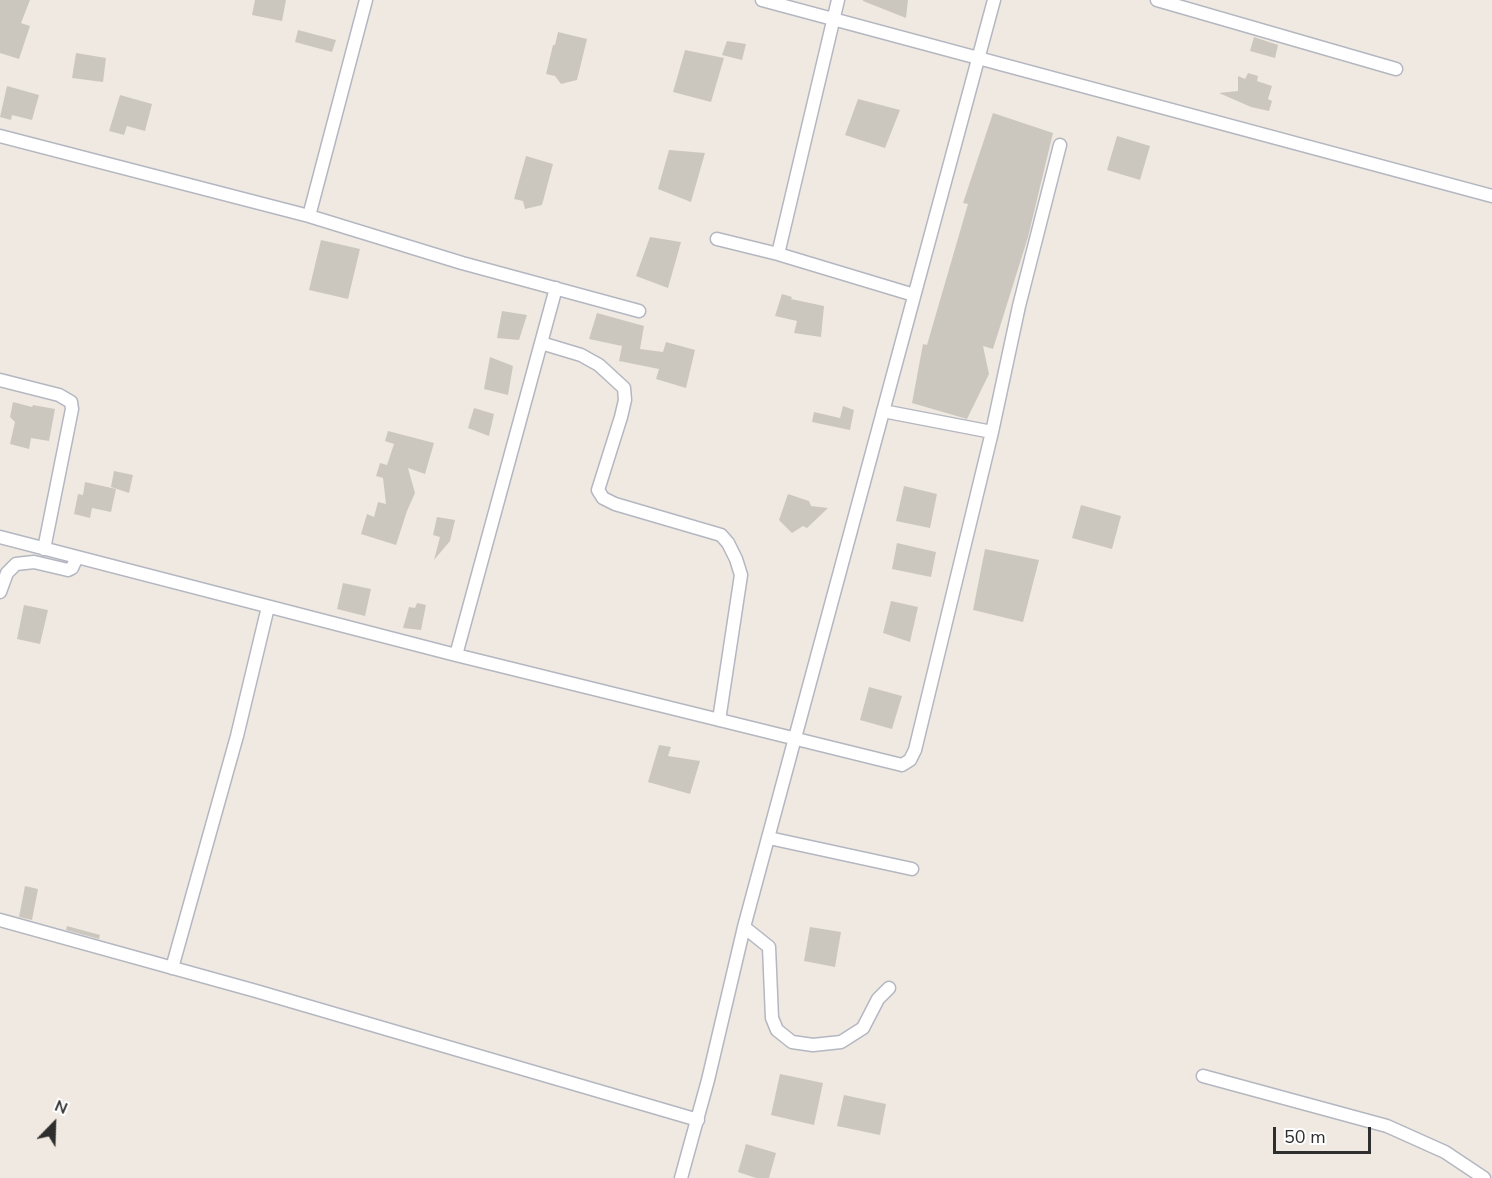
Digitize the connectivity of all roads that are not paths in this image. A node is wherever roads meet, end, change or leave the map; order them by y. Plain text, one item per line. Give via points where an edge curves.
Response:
1 (366, 0) edge
2 (762, 0) edge
3 (838, 0) edge
4 (994, 0) edge
5 (1157, 0) edge
6 (833, 18) junction
7 (979, 59) junction
8 (1396, 69) dead end
9 (0, 136) edge
10 (1060, 145) dead end
11 (1492, 196) edge
12 (309, 216) junction
13 (717, 239) dead end
14 (778, 254) junction
15 (556, 288) junction
16 (914, 295) junction
17 (639, 311) dead end
18 (541, 343) junction
19 (0, 380) edge
20 (883, 411) junction
21 (992, 432) junction
22 (0, 537) edge
23 (44, 549) junction
24 (77, 557) junction
25 (0, 592) edge
26 (268, 607) junction
27 (456, 655) junction
28 (719, 720) junction
29 (796, 739) junction
30 (769, 838) junction
31 (912, 869) dead end
32 (0, 920) edge
33 (744, 927) junction
34 (172, 968) junction
35 (889, 988) dead end
36 (1203, 1076) dead end
37 (698, 1120) junction
38 (681, 1178) edge
39 (1484, 1178) edge

1 - 12 street
2 - 6 street
3 - 6 street
4 - 7 street
5 - 8 street
6 - 7 street
6 - 14 street
7 - 11 street
7 - 16 street
9 - 12 street
10 - 21 street
12 - 15 street
13 - 14 street
14 - 16 street
15 - 17 street
15 - 18 street
16 - 20 street
18 - 27 street
18 - 28 street via 581,355 599,365 624,388 621,417 598,490 603,498 721,535 736,559 741,575
19 - 23 street via 64,396 71,402
20 - 21 street
20 - 29 street
21 - 29 street via 910,760 902,765
22 - 23 street
23 - 24 street
24 - 25 street via 68,570 34,562 16,564 7,573
24 - 26 street
26 - 27 street
26 - 34 street via 237,736
27 - 28 street
28 - 29 street
29 - 30 street
30 - 31 street
30 - 33 street
32 - 34 street
33 - 35 street via 769,947 772,1018 777,1029 792,1042 841,1042 863,1029 878,999
33 - 37 street
34 - 37 street
36 - 39 street via 1387,1126 1445,1152
37 - 38 street

